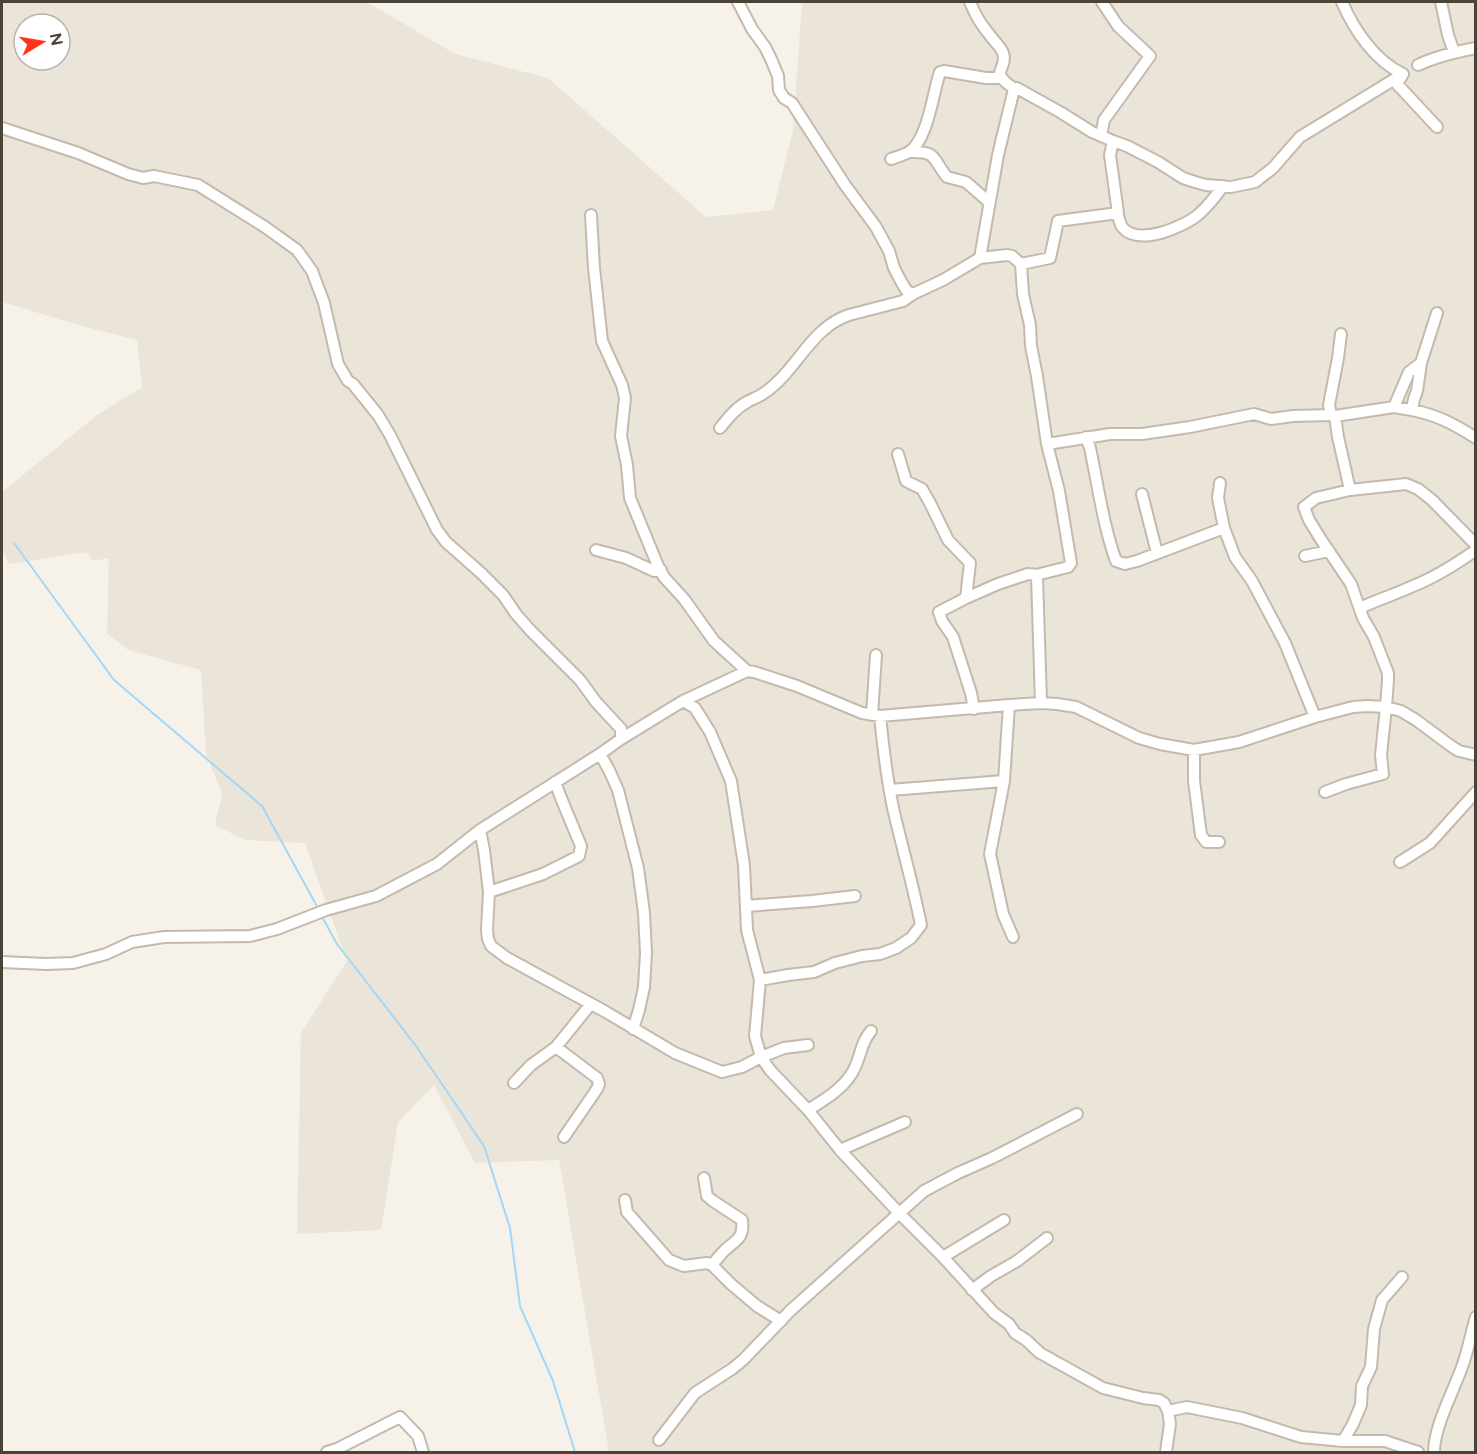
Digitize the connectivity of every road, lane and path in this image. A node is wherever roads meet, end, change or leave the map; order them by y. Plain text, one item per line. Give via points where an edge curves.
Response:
1 (738, 2) edge
2 (970, 2) edge
3 (1102, 2) edge
4 (1342, 2) edge
5 (1441, 2) edge
6 (1476, 48) edge
7 (1454, 52) junction
8 (1418, 65) dead end
9 (1403, 74) junction
10 (1002, 78) junction
11 (1015, 89) junction
12 (1437, 127) dead end
13 (2, 128) edge
14 (1101, 136) junction
15 (1113, 141) junction
16 (910, 152) junction
17 (891, 159) dead end
18 (1222, 186) junction
19 (989, 202) junction
20 (1118, 214) junction
21 (591, 215) dead end
22 (980, 258) junction
23 (1021, 264) junction
24 (913, 294) junction
25 (1437, 312) dead end
26 (1341, 334) dead end
27 (1420, 363) junction
28 (1394, 407) junction
29 (1412, 410) junction
30 (1333, 416) junction
31 (720, 428) dead end
32 (1086, 438) junction
33 (1476, 438) edge
34 (1047, 444) junction
35 (897, 454) dead end
36 (1220, 483) dead end
37 (1350, 490) junction
38 (1142, 494) dead end
39 (1224, 528) junction
40 (1476, 545) edge
41 (596, 550) dead end
42 (1476, 550) edge
43 (1329, 551) junction
44 (1157, 553) junction
45 (1305, 556) dead end
46 (661, 570) junction
47 (1038, 575) junction
48 (966, 598) junction
49 (1360, 608) junction
50 (876, 655) dead end
51 (747, 671) junction
52 (699, 692) junction
53 (683, 701) junction
54 (1041, 703) junction
55 (1009, 705) junction
56 (1386, 707) junction
57 (695, 708) junction
58 (974, 709) junction
59 (876, 716) junction
60 (1315, 717) junction
61 (621, 734) junction
62 (1194, 750) junction
63 (600, 754) junction
64 (1476, 755) edge
65 (1004, 781) junction
66 (555, 782) junction
67 (890, 790) junction
68 (1326, 792) dead end
69 (1476, 792) edge
70 (480, 830) junction
71 (1219, 842) dead end
72 (1400, 862) dead end
73 (489, 892) junction
74 (855, 896) dead end
75 (746, 906) junction
76 (1012, 937) dead end
77 (2, 962) edge
78 (760, 980) junction
79 (590, 1005) junction
80 (633, 1029) junction
81 (872, 1031) dead end
82 (808, 1045) dead end
83 (556, 1047) junction
84 (761, 1057) junction
85 (514, 1083) dead end
86 (808, 1110) junction
87 (1077, 1114) dead end
88 (905, 1122) dead end
89 (564, 1137) dead end
90 (840, 1150) junction
91 (704, 1178) dead end
92 (625, 1200) dead end
93 (899, 1214) junction
94 (1004, 1220) dead end
95 (1047, 1238) dead end
96 (943, 1257) junction
97 (712, 1265) junction
98 (1402, 1277) dead end
99 (972, 1290) junction
100 (1476, 1317) edge
101 (781, 1321) junction
102 (1168, 1411) junction
103 (659, 1440) dead end
104 (1343, 1441) junction
105 (327, 1452) edge
106 (423, 1452) edge
107 (1166, 1452) edge
108 (1418, 1452) edge
109 (1434, 1452) edge

1 - 24 street via 771,59 779,90 792,103 876,227 903,285
2 - 10 street via 1004,54
3 - 14 street via 1118,26 1150,56 1104,120
4 - 9 street via 1373,50
5 - 7 street
6 - 7 street
7 - 8 street
9 - 12 street via 1398,84
9 - 18 street via 1300,137 1255,182
10 - 11 street
10 - 16 street via 939,72 925,127
11 - 14 street
11 - 19 street
13 - 61 street via 128,174 198,185 297,250 312,271 324,303 338,364 384,425 436,530 569,668
14 - 15 street
15 - 18 street via 1183,178
15 - 20 street via 1110,155
16 - 17 street
16 - 19 street via 932,155 947,177 966,182
18 - 20 street via 1197,216 1177,228 1150,235 1136,234 1121,226
19 - 22 street
20 - 23 street via 1058,221 1050,258
21 - 46 street via 602,341 625,398 621,436 630,498
22 - 23 street via 1008,255
22 - 24 street
23 - 34 street
24 - 31 street via 903,301 833,322 764,394 738,408
25 - 27 street
26 - 30 street via 1329,405
27 - 28 street via 1409,372
27 - 29 street
28 - 29 street
28 - 30 street
29 - 33 street via 1452,423
30 - 32 street via 1271,419 1254,414 1142,434
30 - 37 street
32 - 34 street
32 - 44 street via 1116,561 1125,564
34 - 47 street via 1071,563
35 - 48 street via 906,481 922,489 948,540 970,562
36 - 39 street via 1218,498
37 - 40 street via 1406,484 1418,489
37 - 43 street via 1316,498 1304,507
38 - 44 street
39 - 44 street
39 - 60 street via 1235,556 1285,643
41 - 46 street via 654,571
42 - 49 street via 1414,586
43 - 45 street
43 - 49 street via 1351,584
46 - 51 street via 714,641
47 - 48 street via 1028,574
47 - 54 street
48 - 58 street via 939,612 953,637
49 - 56 street via 1388,673
50 - 59 street
51 - 52 street
51 - 59 street
52 - 53 street
52 - 57 street
53 - 57 street
53 - 61 street via 636,730
54 - 55 street
54 - 62 street via 1076,707 1139,738
55 - 58 street
55 - 65 street
56 - 60 street via 1353,707
56 - 64 street via 1416,720 1459,751
56 - 68 street via 1383,774
57 - 75 street via 731,782
58 - 59 street
59 - 67 street
60 - 62 street via 1239,742
61 - 63 street
62 - 71 street via 1201,835 1206,842
63 - 66 street
63 - 80 street via 618,790 638,868 644,914 644,987
65 - 67 street
65 - 76 street via 990,854
66 - 70 street
66 - 73 street via 581,846 579,856 543,874
67 - 78 street via 921,925 911,938 880,954 835,963 814,972
69 - 72 street via 1430,843
70 - 73 street
70 - 77 street via 437,864 376,896 277,929 250,936 164,937 132,942 73,963
73 - 79 street via 487,930 491,946
74 - 75 street
75 - 78 street via 747,930
78 - 84 street via 755,1035
79 - 80 street
79 - 83 street
80 - 84 street via 675,1053 722,1071
81 - 86 street via 846,1082
82 - 84 street via 784,1048
83 - 85 street
83 - 89 street via 597,1078 599,1084
84 - 86 street
86 - 90 street
87 - 93 street via 924,1191
88 - 90 street
90 - 93 street
91 - 97 street via 707,1196 742,1220 743,1229 738,1241
92 - 97 street via 627,1212 669,1260 684,1266
93 - 96 street
93 - 101 street
94 - 96 street
95 - 99 street
96 - 99 street
97 - 101 street via 757,1306
98 - 104 street via 1382,1300 1374,1329 1371,1367 1353,1424
99 - 102 street via 1015,1334 1040,1353 1102,1388 1159,1400
100 - 109 street
101 - 103 street via 738,1365 695,1393
102 - 104 street via 1187,1407 1242,1418 1301,1437
102 - 107 street
104 - 108 street via 1385,1441
105 - 106 street via 400,1417 418,1436

